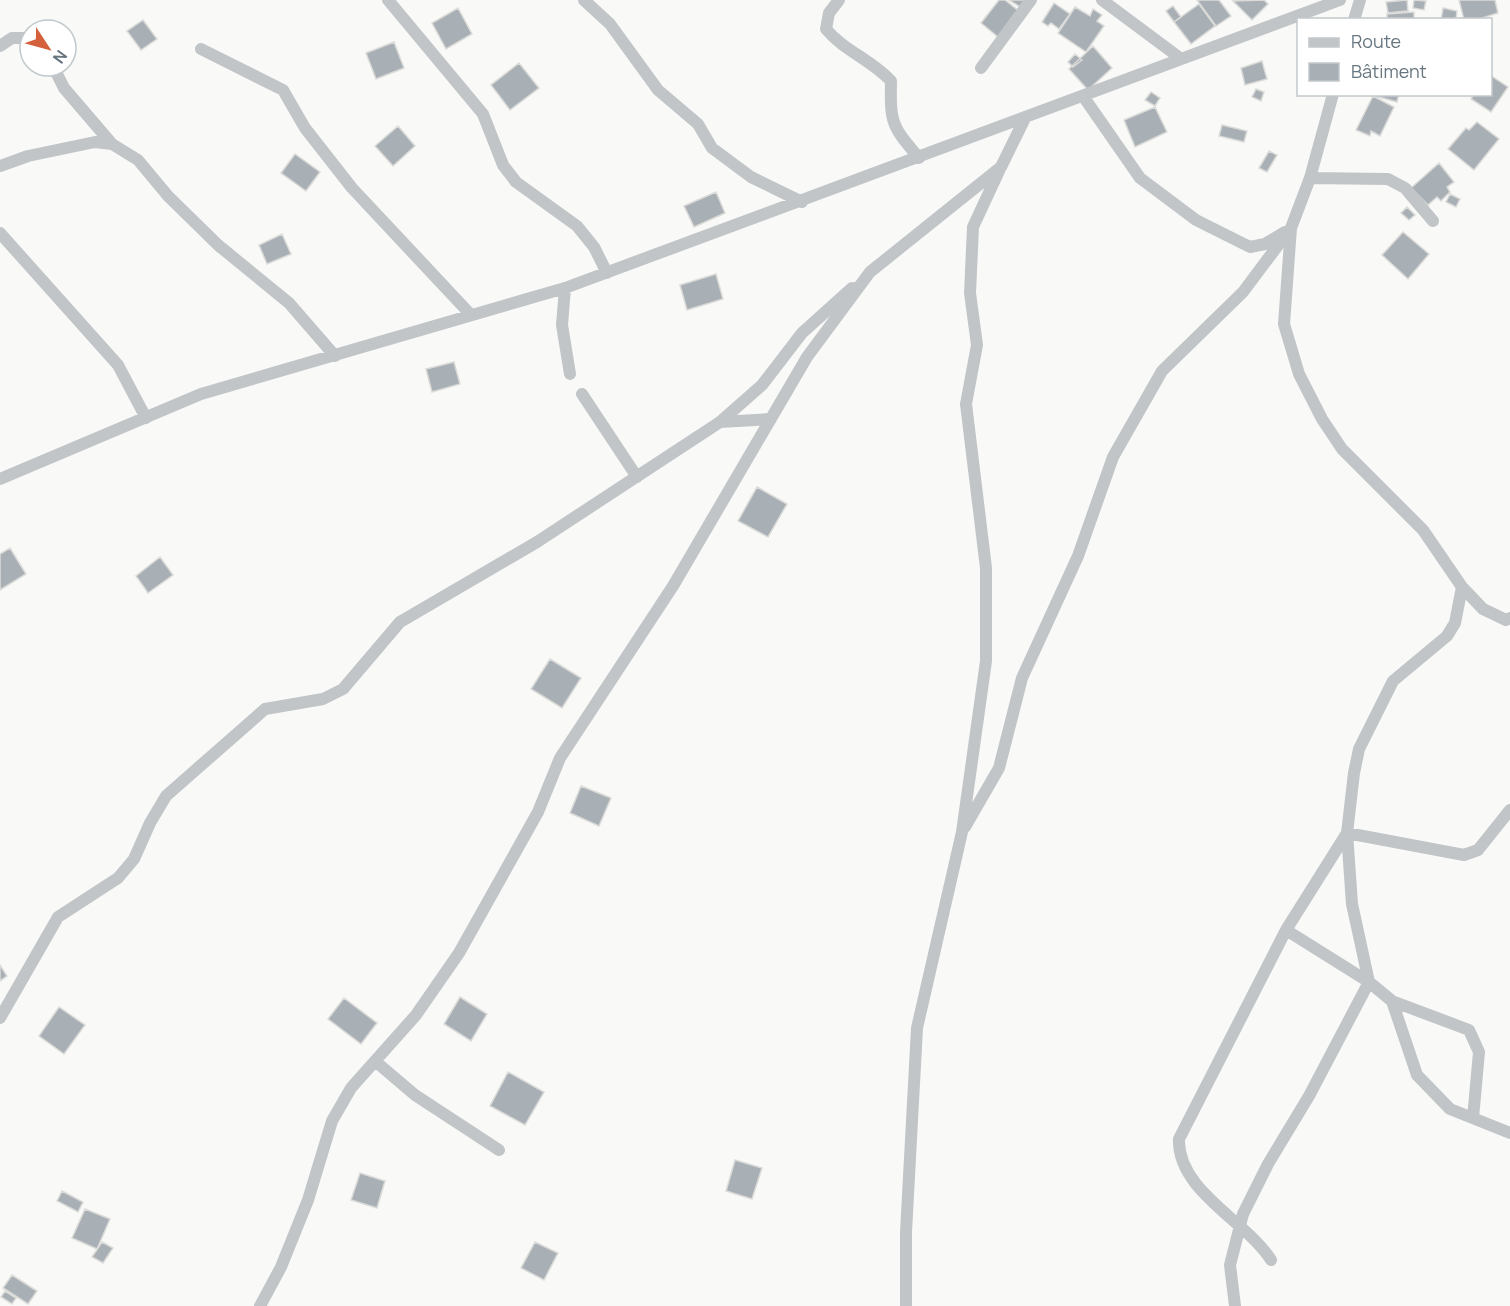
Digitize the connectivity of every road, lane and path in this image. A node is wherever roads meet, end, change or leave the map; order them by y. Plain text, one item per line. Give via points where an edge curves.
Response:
1 (388, 0) edge
2 (584, 0) edge
3 (839, 0) edge
4 (1031, 0) edge
5 (1102, 0) edge
6 (1340, 0) edge
7 (1360, 0) edge
8 (1355, 18) edge
9 (18, 38) edge
10 (0, 46) edge
11 (201, 49) dead end
12 (1180, 58) junction
13 (981, 68) dead end
14 (59, 78) edge
15 (1083, 96) junction
16 (1332, 96) edge
17 (1025, 118) junction
18 (112, 144) junction
19 (919, 158) junction
20 (0, 166) edge
21 (1000, 167) junction
22 (1310, 178) junction
23 (802, 202) junction
24 (1433, 221) dead end
25 (1291, 228) junction
26 (0, 233) edge
27 (870, 272) junction
28 (607, 273) junction
29 (565, 288) junction
30 (471, 315) junction
31 (336, 356) junction
32 (570, 374) dead end
33 (582, 394) dead end
34 (146, 417) junction
35 (771, 419) junction
36 (720, 422) junction
37 (636, 477) junction
38 (0, 479) edge
39 (1462, 587) junction
40 (1509, 620) edge
41 (1510, 810) edge
42 (962, 832) junction
43 (1347, 833) junction
44 (1286, 930) junction
45 (1369, 982) junction
46 (1392, 1001) junction
47 (0, 1018) edge
48 (375, 1062) junction
49 (1473, 1118) junction
50 (1510, 1132) edge
51 (499, 1150) dead end
52 (1240, 1229) junction
53 (1271, 1260) dead end
54 (260, 1306) edge
55 (906, 1306) edge
56 (1235, 1306) edge

1 - 28 street via 483,114 503,165 516,182 577,226 594,247
2 - 23 street via 610,24 658,90 698,124 712,148 752,177
3 - 19 street via 829,13 826,29 836,41 881,70 891,81 895,129
4 - 13 street
5 - 12 street
6 - 12 street
7 - 8 street
9 - 10 street
11 - 30 street via 283,90 305,128 352,188
12 - 15 street
14 - 18 street
15 - 17 street
15 - 25 street via 1140,178 1196,220 1250,246 1265,244
16 - 22 street
17 - 19 street
17 - 21 street
18 - 20 street via 95,142
18 - 31 street via 138,160 218,245 289,303
19 - 23 street
21 - 27 street
21 - 42 street via 973,227 970,293 978,345 966,404 986,568 986,661
22 - 24 street via 1388,179 1405,188
22 - 25 street
23 - 28 street
25 - 39 street via 1284,324 1299,374 1342,449 1423,530
25 - 42 street via 1244,292 1162,371 1113,457 1078,556 1022,678 999,768
26 - 34 street via 118,364
27 - 35 street via 807,357
27 - 36 street via 802,333 762,385
28 - 29 street
29 - 30 street
29 - 32 street via 562,325
30 - 31 street
31 - 34 street via 201,394
33 - 37 street
34 - 38 street
35 - 36 street
35 - 48 street via 673,586 560,758 538,813 459,953 416,1015
36 - 37 street
37 - 47 street via 537,542 400,622 343,689 323,699 265,709 166,796 134,859 118,878 58,917
39 - 40 street via 1483,609
39 - 43 street via 1455,623 1447,636 1393,681 1359,749
41 - 43 street via 1478,850 1464,855
42 - 55 street via 917,1028
43 - 44 street
43 - 45 street via 1352,904
44 - 45 street
44 - 52 street via 1179,1139 1179,1153 1199,1188
45 - 46 street
45 - 52 street via 1268,1164 1243,1214
46 - 49 street via 1417,1075 1450,1109
46 - 49 street via 1469,1030 1479,1052
48 - 51 street via 414,1095
48 - 54 street via 351,1088 332,1121 308,1200 281,1267
49 - 50 street
52 - 53 street
52 - 56 street via 1230,1265

